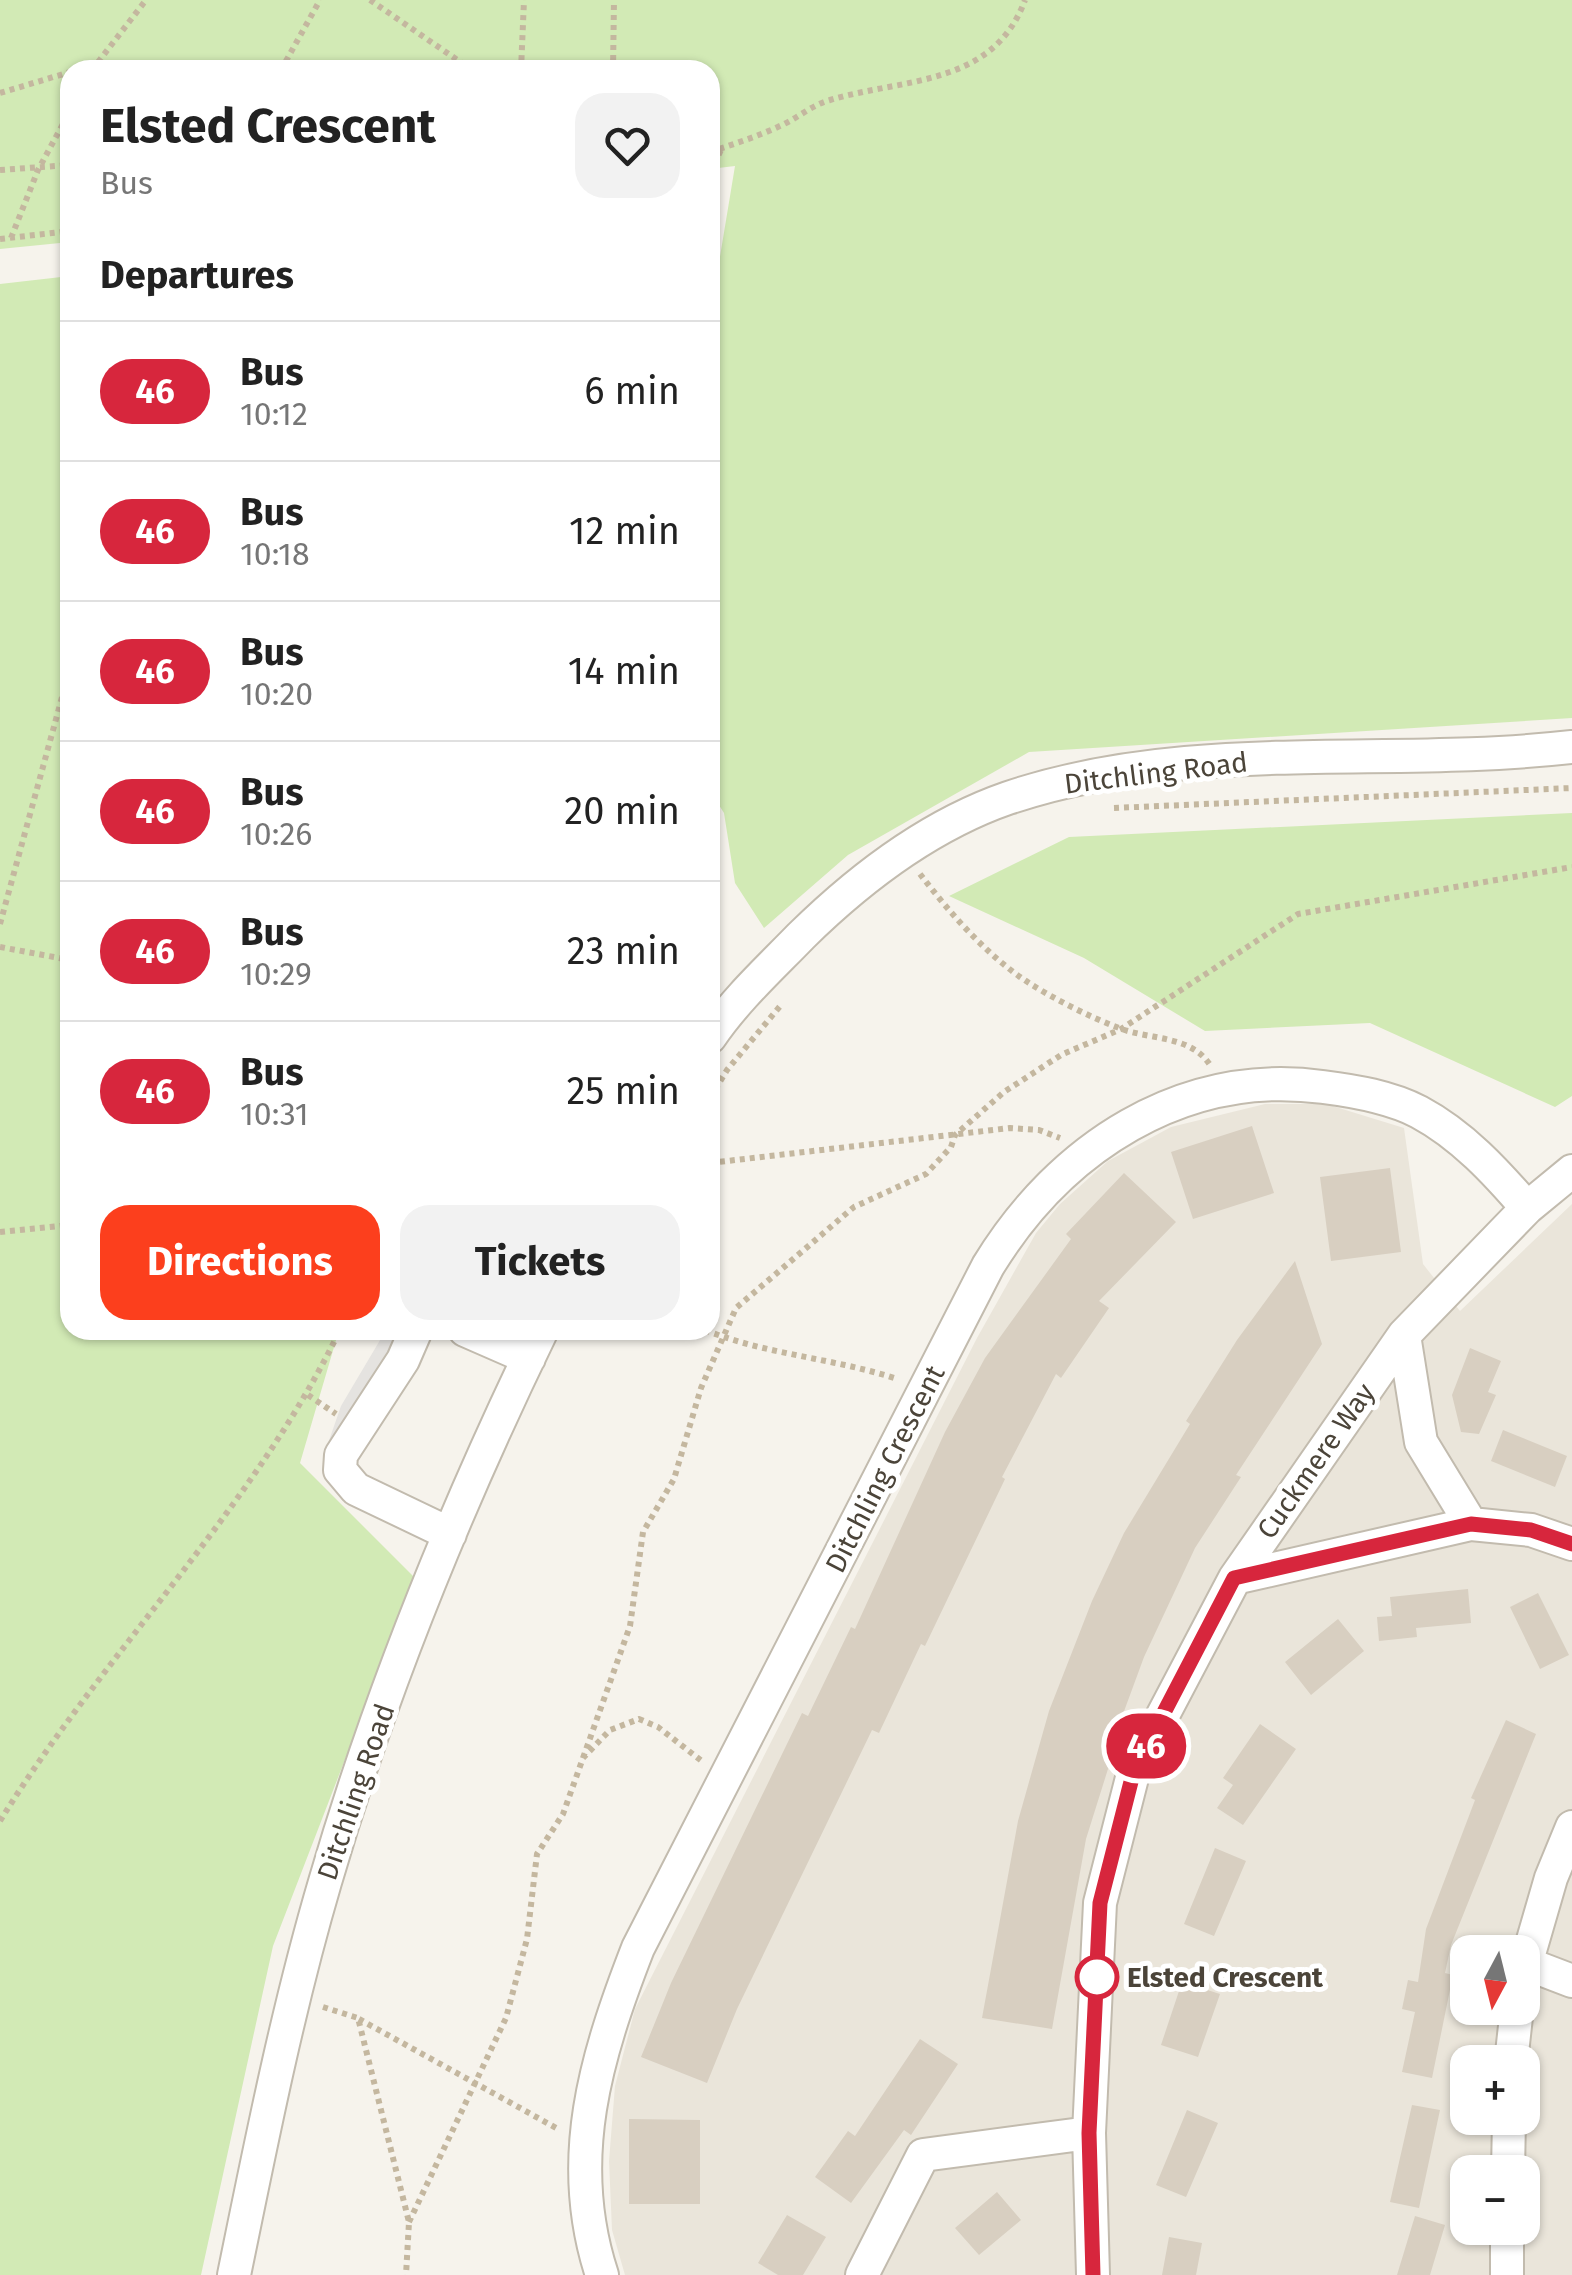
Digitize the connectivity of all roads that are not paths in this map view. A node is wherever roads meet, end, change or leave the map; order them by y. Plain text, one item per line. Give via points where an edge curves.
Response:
1 (1572, 746) edge
2 (720, 1025) edge
3 (1572, 1171) edge
4 (1527, 1208) junction
5 (1404, 1335) junction
6 (410, 1340) edge
7 (535, 1344) edge
8 (1471, 1524) junction
9 (450, 1534) junction
10 (1572, 1544) edge
11 (1234, 1578) junction
12 (1572, 1826) edge
13 (1536, 1935) edge
14 (1540, 1973) edge
15 (1572, 1980) edge
16 (1089, 2133) junction
17 (1507, 2245) edge
18 (234, 2275) edge
19 (602, 2275) edge
20 (862, 2275) edge
21 (1093, 2275) edge
22 (1507, 2275) edge

1 - 2 street, Ditchling Road via 1509,754 1208,761 1110,774 1006,799 872,875 764,973
3 - 4 street, Cuckmere Way
4 - 5 street, Cuckmere Way
4 - 19 street, Ditchling Crescent via 1472,1150 1420,1112 1350,1090 1292,1083 1224,1087 1169,1105 1078,1156 1016,1220 638,1948 603,2038 584,2144 587,2207
5 - 8 street via 1421,1442
5 - 11 street, Cuckmere Way
6 - 9 street via 341,1455 340,1470 356,1489
7 - 9 street, Ditchling Road
8 - 10 street via 1531,1530
8 - 11 street
9 - 18 street, Ditchling Road via 326,1880 289,2016
11 - 16 street, Cuckmere Way via 1134,1770 1100,1903
12 - 13 street
14 - 15 street
16 - 20 street via 924,2155
16 - 21 street, Cuckmere Way
17 - 22 street

